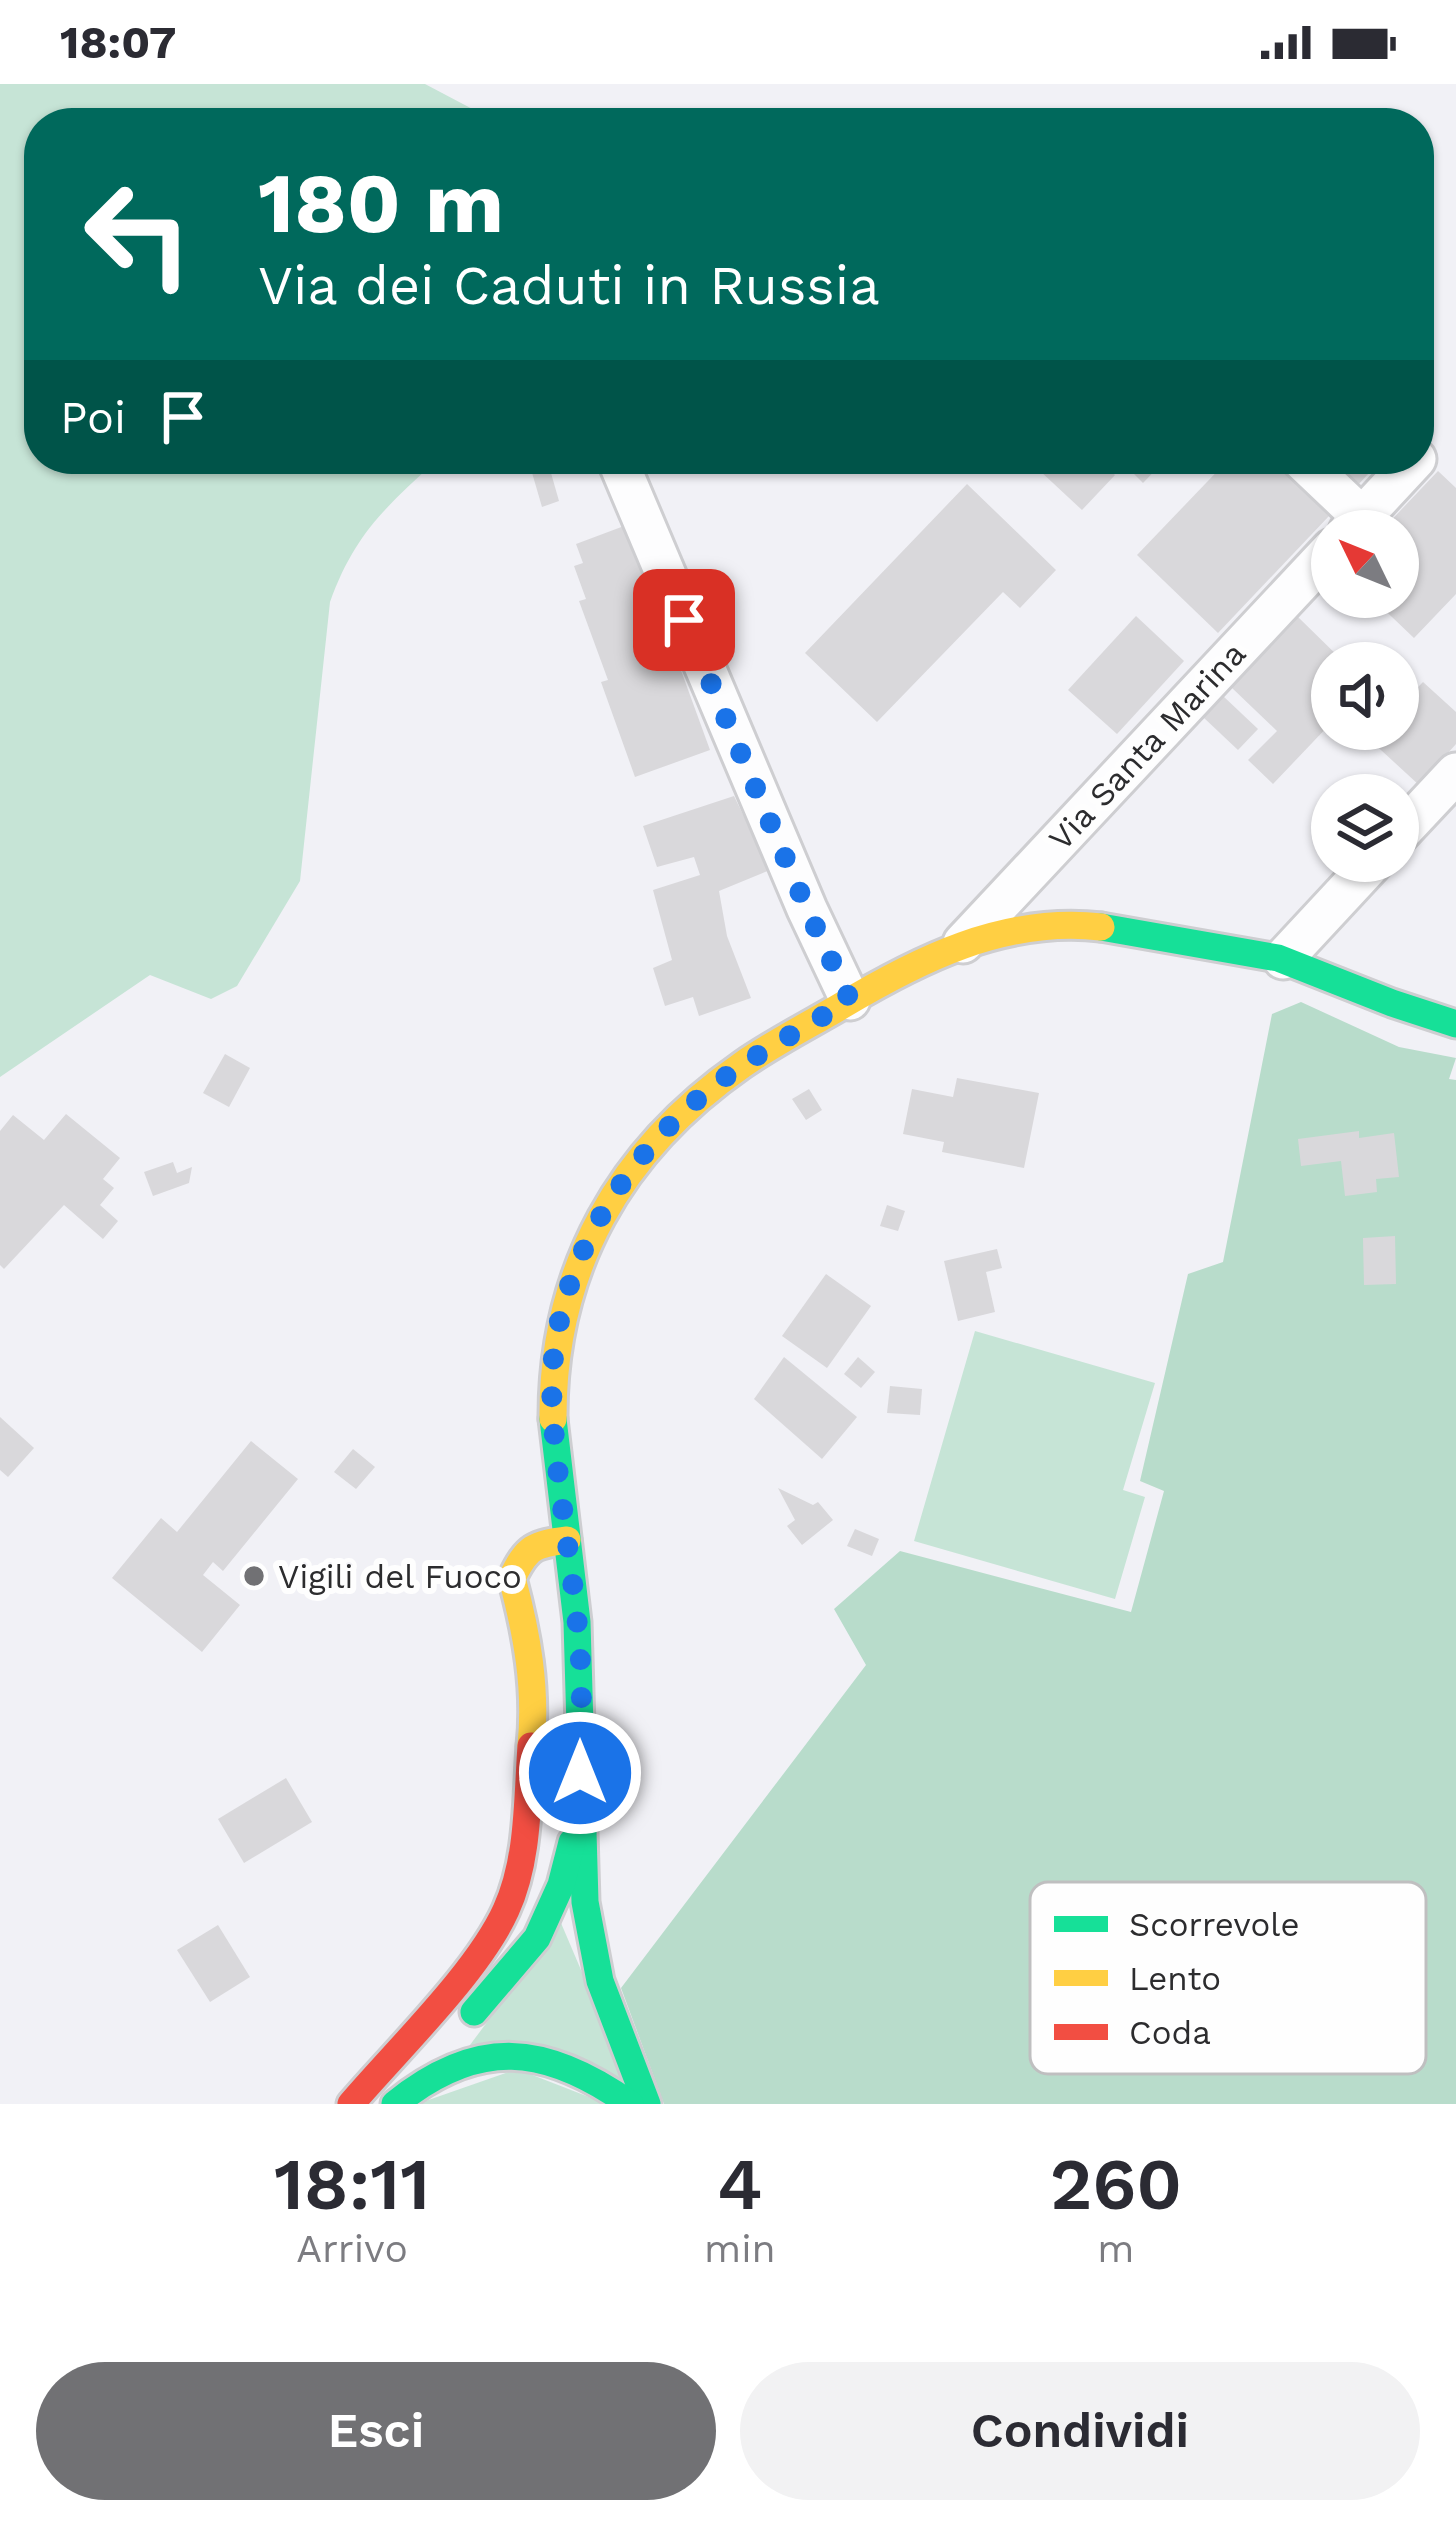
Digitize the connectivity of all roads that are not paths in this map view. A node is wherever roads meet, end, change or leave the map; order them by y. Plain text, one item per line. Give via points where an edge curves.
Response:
1 (623, 474) edge
2 (1313, 474) edge
3 (1402, 474) edge
4 (1343, 510) edge
5 (1368, 510) edge
6 (1311, 571) edge
7 (1456, 773) edge
8 (1419, 813) edge
9 (1354, 882) edge
10 (963, 943) junction
11 (1283, 959) junction
12 (850, 1000) junction
13 (1456, 1024) edge
14 (567, 1540) junction
15 (580, 1811) junction
16 (397, 2102) edge
17 (351, 2104) edge
18 (630, 2104) edge
19 (647, 2104) edge

1 - 12 street
2 - 4 street
3 - 5 street
6 - 10 street, Via Santa Marina
7 - 8 street
9 - 11 street
10 - 11 street via 1063,924
10 - 12 street
11 - 13 street
12 - 14 street via 691,1106 627,1178 580,1256 556,1344 552,1399
14 - 15 street via 580,1658
14 - 17 street via 537,1544 512,1579 535,1706 521,1862 506,1910 474,1961
15 - 16 street via 537,1938
15 - 19 street via 599,1979
16 - 18 street via 446,2065 525,2054 560,2061

